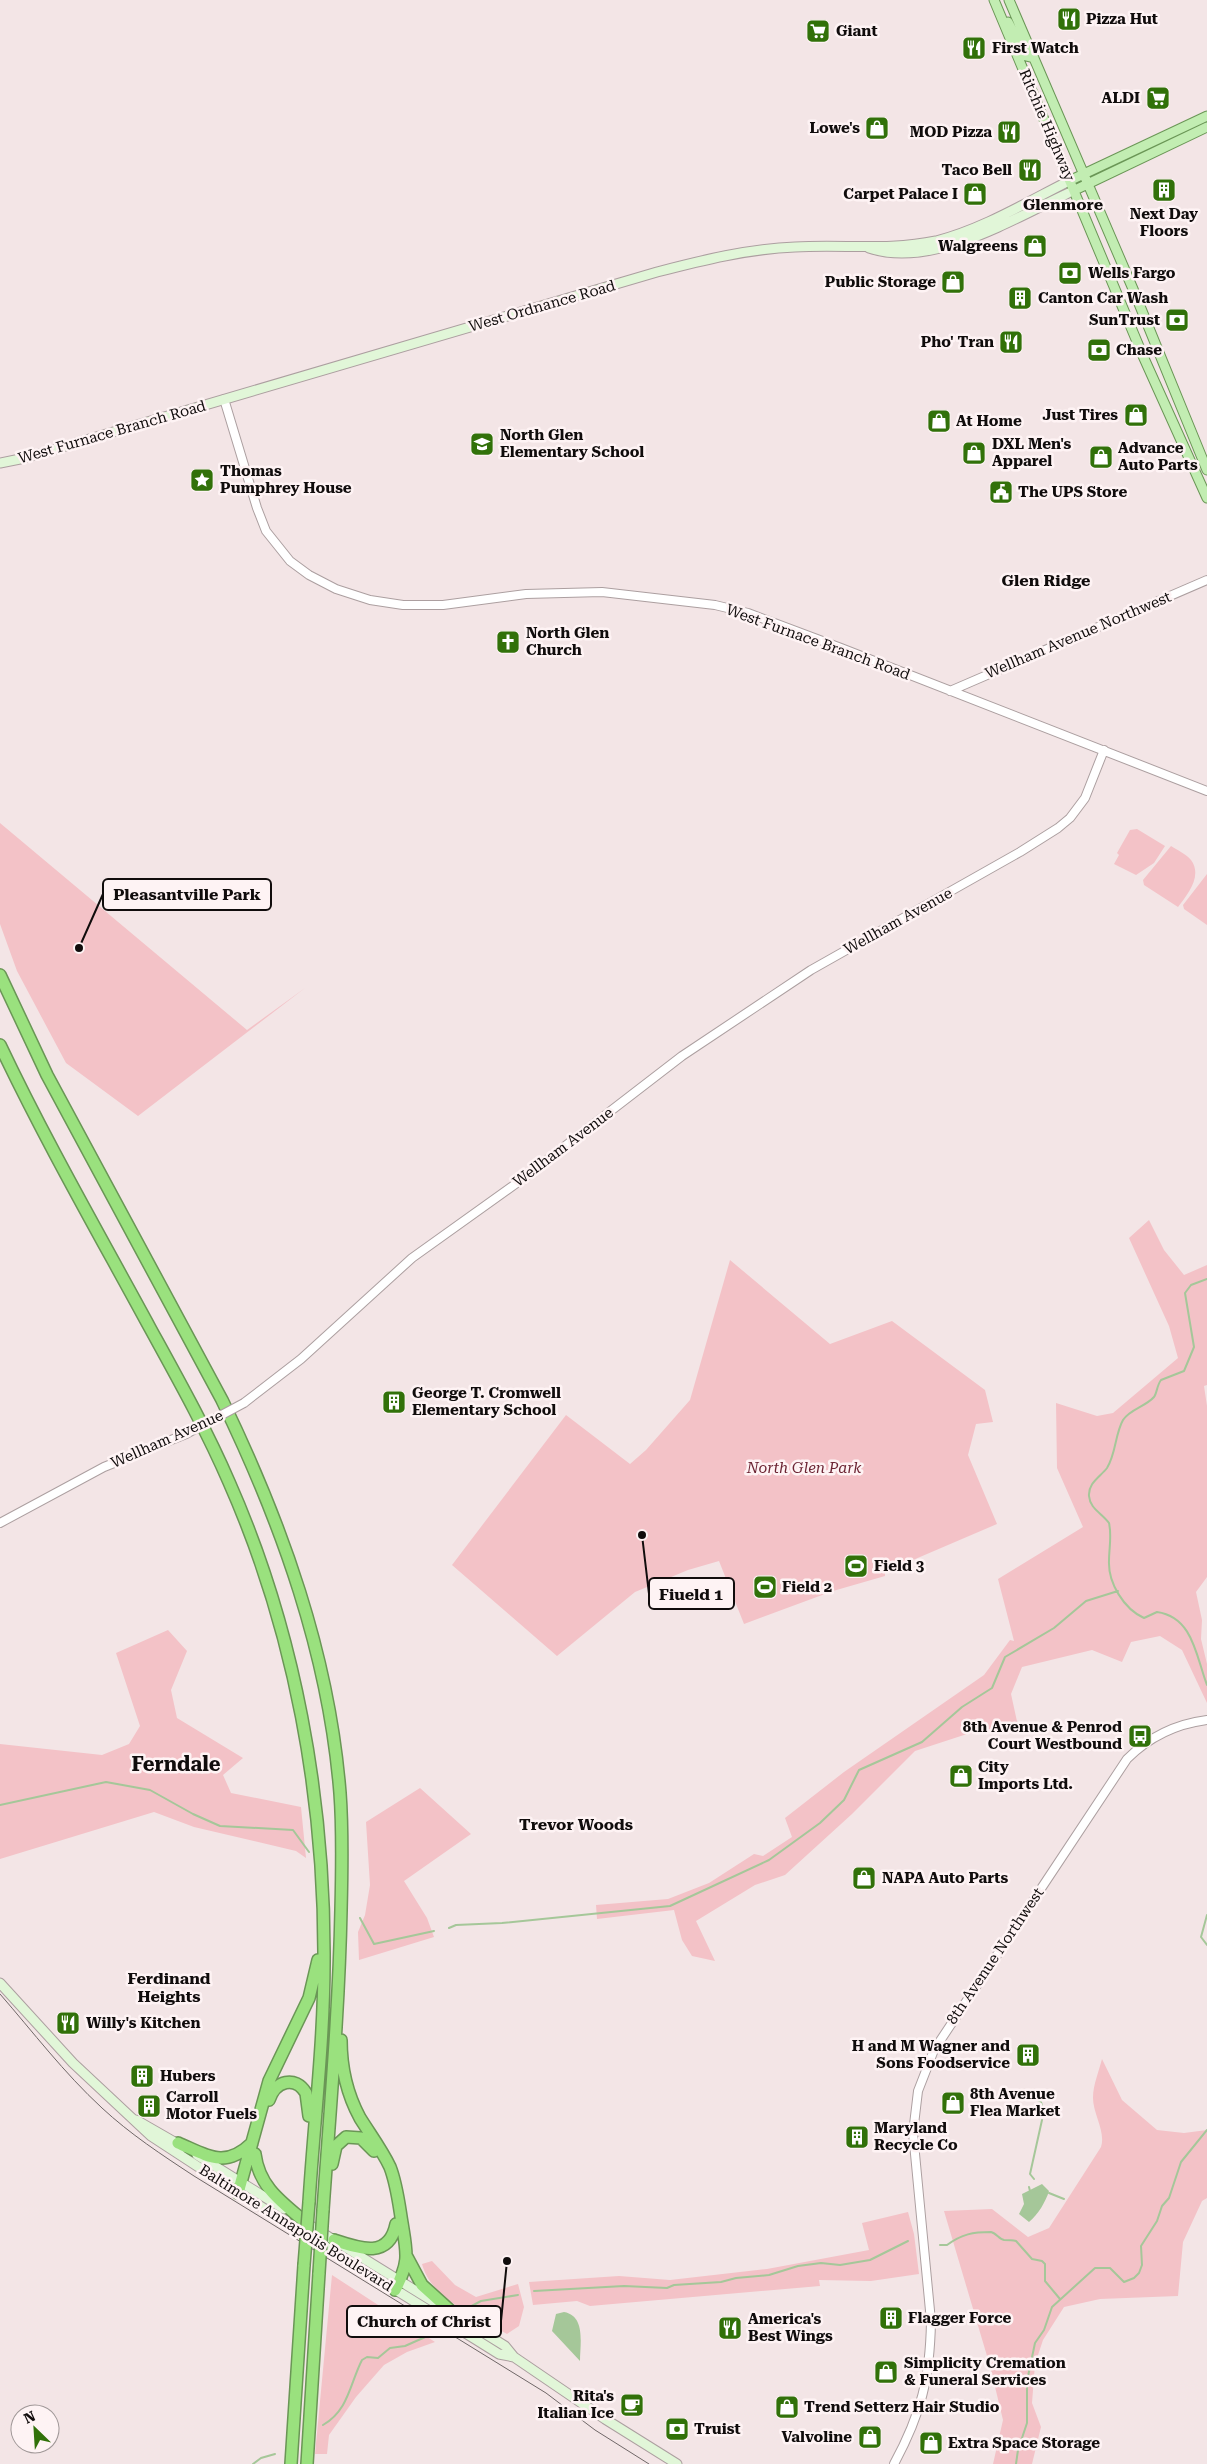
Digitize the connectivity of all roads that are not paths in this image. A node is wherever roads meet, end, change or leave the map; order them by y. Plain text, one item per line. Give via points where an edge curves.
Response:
1 (994, 0) edge
2 (1009, 0) edge
3 (1000, 15) junction
4 (1034, 58) junction
5 (1207, 116) edge
6 (1207, 128) edge
7 (1083, 174) junction
8 (1071, 180) junction
9 (1087, 184) junction
10 (1075, 190) junction
11 (866, 248) junction
12 (224, 399) junction
13 (0, 463) edge
14 (1207, 470) edge
15 (1207, 498) edge
16 (1207, 580) edge
17 (950, 690) junction
18 (1104, 750) junction
19 (1207, 791) edge
20 (0, 975) edge
21 (0, 1045) edge
22 (0, 1523) edge
23 (1207, 1720) edge
24 (323, 1901) junction
25 (340, 1966) junction
26 (0, 1983) edge
27 (136, 2120) junction
28 (178, 2144) junction
29 (254, 2148) junction
30 (310, 2180) junction
31 (242, 2189) junction
32 (323, 2210) junction
33 (304, 2221) junction
34 (396, 2224) junction
35 (334, 2240) junction
36 (407, 2257) junction
37 (395, 2284) junction
38 (453, 2314) junction
39 (514, 2357) junction
40 (291, 2464) edge
41 (306, 2464) edge
42 (677, 2464) edge
43 (894, 2464) edge

1 - 3 main road, Ritchie Highway
2 - 4 main road, Ritchie Highway
3 - 4 main road via 1012,26 1024,53
3 - 8 main road, Ritchie Highway
4 - 7 main road, Ritchie Highway
5 - 7 main road
6 - 9 main road
7 - 8 main road
7 - 9 main road, Ritchie Highway
8 - 10 main road, Ritchie Highway
8 - 11 main road, West Ordnance Road via 959,234 917,244
9 - 10 main road
9 - 14 main road, Ritchie Highway
10 - 11 main road, West Ordnance Road via 955,244 910,253 882,253
10 - 15 main road, Ritchie Highway via 1143,356
11 - 12 main road, West Ordnance Road via 797,246 716,257
12 - 13 main road, West Furnace Branch Road
12 - 17 street, West Furnace Branch Road via 256,508 266,531 290,561 336,589 370,600 403,605 442,605 526,594 602,592 715,605 748,613
16 - 17 street, Wellham Avenue Northwest
17 - 18 street, West Furnace Branch Road
18 - 19 street, West Furnace Branch Road
18 - 22 street, Wellham Avenue, bridge via 1084,798 1070,818 1058,828 810,970 682,1056 521,1180 412,1258 301,1359 244,1402 186,1434 104,1468
20 - 25 highway via 60,1102 222,1400 284,1543 316,1650 337,1764 342,1831
21 - 24 highway via 38,1122 195,1411 245,1522 279,1622 296,1693 315,1806
23 - 43 street, 8th Avenue Northwest via 1171,1728 1127,1759 934,2050 918,2092 913,2133 931,2321 930,2347 918,2415
24 - 29 highway via 314,1984 272,2073
24 - 30 highway via 323,1998
25 - 32 highway
25 - 36 highway via 344,2073 358,2113 392,2173
26 - 27 main road, Baltimore Annapolis Boulevard via 97,2088
27 - 28 main road, Baltimore Annapolis Boulevard
27 - 31 main road, Baltimore Annapolis Boulevard via 162,2144
28 - 29 highway via 223,2159
28 - 31 main road, Baltimore Annapolis Boulevard
29 - 30 highway via 273,2089 285,2082 298,2084 308,2101
29 - 31 highway
29 - 33 highway via 258,2171 265,2185
30 - 40 highway, bridge
31 - 33 main road, Baltimore Annapolis Boulevard
31 - 37 main road, Baltimore Annapolis Boulevard
32 - 34 highway via 335,2149 343,2139 357,2136 369,2143 383,2166
32 - 41 highway, bridge
33 - 35 main road, Baltimore Annapolis Boulevard
34 - 35 highway via 389,2239 375,2249 362,2249
34 - 37 highway via 401,2257
35 - 37 main road, Baltimore Annapolis Boulevard
36 - 37 highway via 405,2270
36 - 38 highway via 422,2285
37 - 38 main road, Baltimore Annapolis Boulevard
37 - 39 main road, Baltimore Annapolis Boulevard via 499,2354
38 - 39 main road, Baltimore Annapolis Boulevard via 504,2346
39 - 42 main road, Baltimore Annapolis Boulevard

